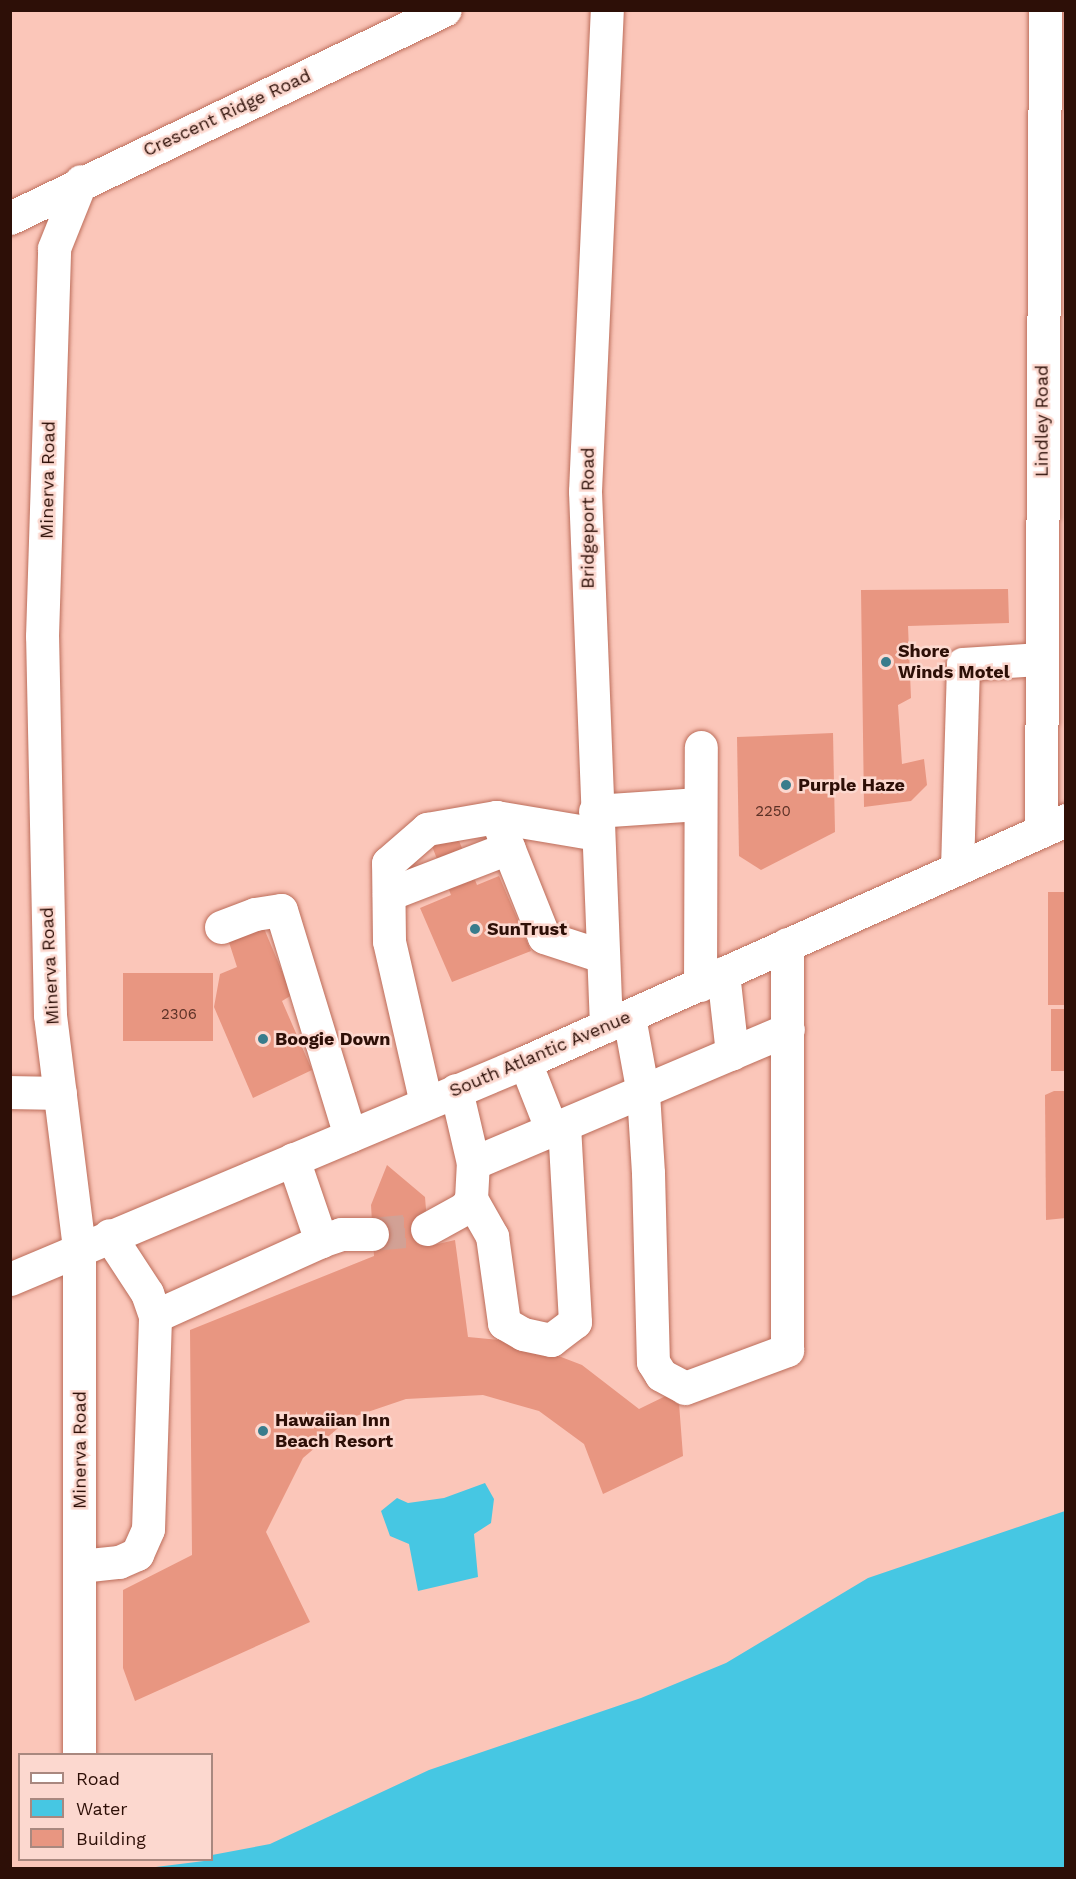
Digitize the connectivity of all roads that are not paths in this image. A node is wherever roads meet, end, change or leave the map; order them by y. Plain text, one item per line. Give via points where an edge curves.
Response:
1 (445, 10) edge
2 (607, 10) edge
3 (1045, 10) edge
4 (81, 182) junction
5 (10, 218) edge
6 (1041, 659) junction
7 (701, 747) dead end
8 (699, 804) junction
9 (496, 816) junction
10 (596, 823) junction
11 (1053, 826) edge
12 (508, 848) junction
13 (957, 868) junction
14 (389, 894) junction
15 (221, 927) dead end
16 (787, 944) junction
17 (602, 956) junction
18 (711, 979) junction
19 (618, 1022) junction
20 (788, 1029) junction
21 (732, 1053) junction
22 (525, 1062) junction
23 (456, 1090) junction
24 (10, 1092) edge
25 (643, 1093) junction
26 (60, 1094) junction
27 (426, 1103) junction
28 (559, 1130) junction
29 (350, 1136) junction
30 (293, 1159) junction
31 (473, 1163) junction
32 (471, 1199) junction
33 (427, 1229) tunnel mouth
34 (372, 1234) tunnel mouth
35 (109, 1235) junction
36 (321, 1241) junction
37 (79, 1248) junction
38 (10, 1279) edge
39 (154, 1316) junction
40 (80, 1566) junction
41 (79, 1753) edge

1 - 4 street, Crescent Ridge Road
2 - 10 street, Bridgeport Road via 585,490
3 - 6 street, Lindley Road
4 - 5 street, Crescent Ridge Road
4 - 26 street, Minerva Road via 54,248 42,636 50,1015
6 - 11 street, Lindley Road
6 - 13 street via 963,664
7 - 8 street
8 - 10 street
8 - 18 street
9 - 10 street
9 - 12 street
9 - 14 street via 427,829 388,863
10 - 17 street, Bridgeport Road
11 - 13 street, South Atlantic Avenue
12 - 14 street
12 - 17 street via 544,938
13 - 16 street, South Atlantic Avenue
14 - 27 street via 389,941
15 - 29 street via 255,914 281,910
16 - 18 street, South Atlantic Avenue
16 - 20 street
17 - 19 street, Bridgeport Road
18 - 19 street, South Atlantic Avenue
18 - 21 street
19 - 22 street, South Atlantic Avenue
19 - 25 street, Bridgeport Road
20 - 21 street
20 - 25 street, Bridgeport Road via 787,1350 685,1388 661,1376 653,1362
21 - 25 street
22 - 23 street, South Atlantic Avenue
22 - 28 street
23 - 27 street, South Atlantic Avenue
23 - 31 street
24 - 26 street
25 - 28 street
26 - 37 street, Minerva Road
27 - 29 street, South Atlantic Avenue
28 - 31 street
28 - 32 street via 575,1322 551,1340 523,1334 504,1323 492,1236
29 - 30 street, South Atlantic Avenue
30 - 35 street, South Atlantic Avenue
30 - 36 street
31 - 32 street
32 - 33 street via 465,1209
34 - 36 street via 341,1234
35 - 37 street, South Atlantic Avenue
35 - 39 street via 147,1293
36 - 39 street
37 - 38 street, South Atlantic Avenue
37 - 40 street, Minerva Road
39 - 40 street via 146,1537 137,1554 119,1562
40 - 41 street, Minerva Road

